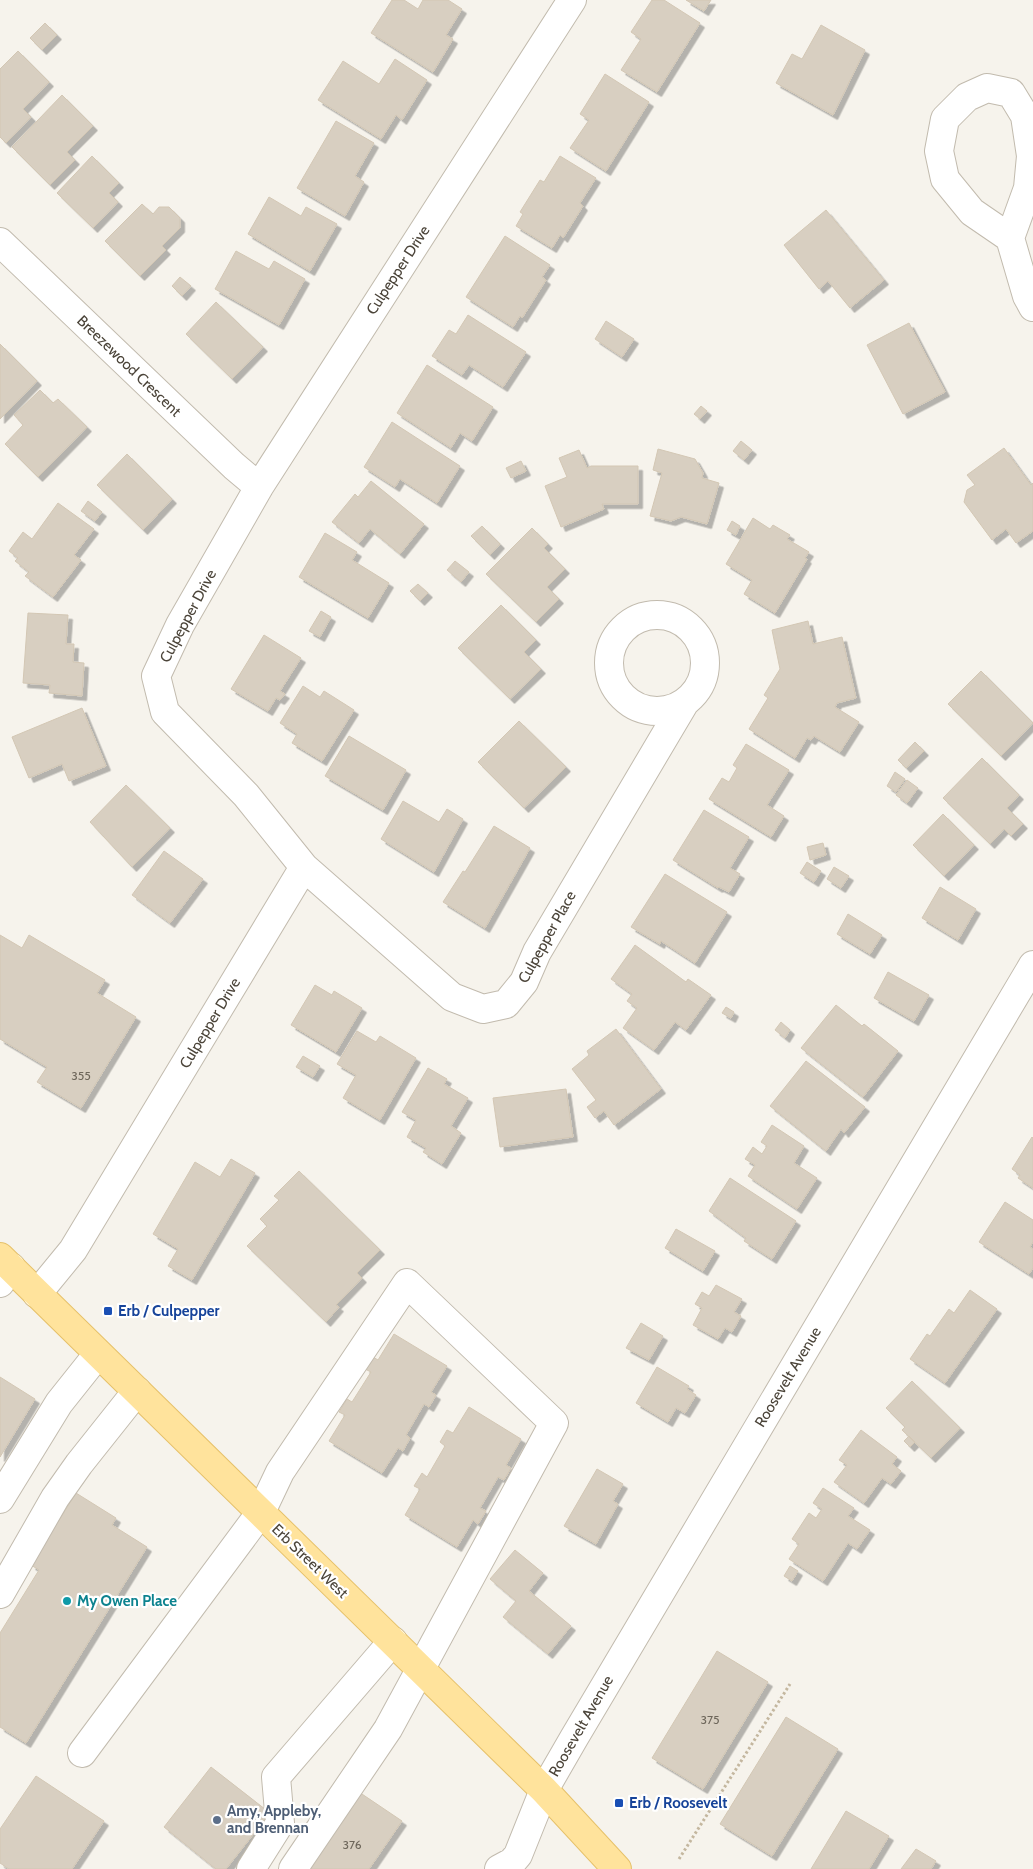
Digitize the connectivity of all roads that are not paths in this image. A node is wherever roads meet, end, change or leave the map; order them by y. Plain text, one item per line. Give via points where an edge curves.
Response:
1 (572, 0) edge
2 (1010, 238) junction
3 (0, 242) edge
4 (1033, 307) edge
5 (259, 487) junction
6 (685, 702) dead end
7 (304, 867) junction
8 (1033, 965) edge
9 (4, 1269) edge
10 (37, 1294) junction
11 (98, 1354) junction
12 (137, 1391) junction
13 (0, 1499) edge
14 (261, 1512) junction
15 (0, 1594) edge
16 (393, 1642) junction
17 (420, 1668) junction
18 (82, 1753) dead end
19 (544, 1790) junction
20 (508, 1867) edge
21 (251, 1869) edge
22 (294, 1869) edge
23 (617, 1869) edge

1 - 5 street, Culpepper Drive
2 - 2 street via 1028,188 1031,156 1025,116 1011,93 987,88 967,97 945,119 939,151 945,179 972,212
2 - 4 street
3 - 5 street, Breezewood Crescent
5 - 7 street, Culpepper Drive via 180,625 156,676 165,712 246,795
6 - 7 street, Culpepper Place via 537,952 524,982 506,1004 483,1009 452,997
7 - 10 street, Culpepper Drive via 73,1250
8 - 19 street, Roosevelt Avenue
9 - 10 main road, Erb Street West
10 - 11 main road, Erb Street West
11 - 12 main road, Erb Street West
11 - 13 street via 59,1403
12 - 14 main road, Erb Street West
12 - 15 street via 55,1498
14 - 16 main road, Erb Street West
14 - 17 street via 280,1472 407,1283 554,1423
14 - 18 street
16 - 17 main road, Erb Street West
16 - 21 street via 276,1777 280,1823
17 - 19 main road, Erb Street West
17 - 22 street via 388,1729
19 - 20 street, Roosevelt Avenue via 518,1855
19 - 23 main road, Erb Street West

